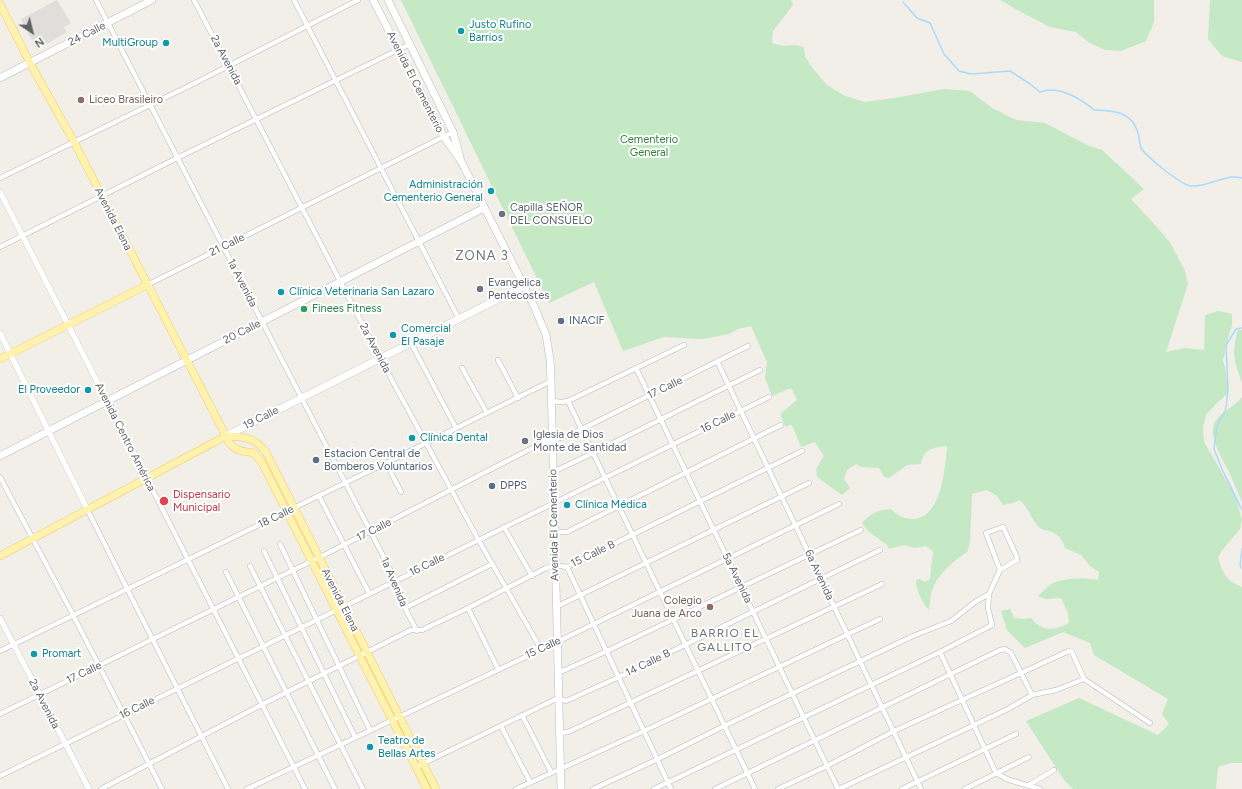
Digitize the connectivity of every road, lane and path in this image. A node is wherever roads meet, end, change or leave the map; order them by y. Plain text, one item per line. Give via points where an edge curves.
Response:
1 (96, 0) edge
2 (152, 0) edge
3 (194, 0) edge
4 (294, 0) edge
5 (358, 0) edge
6 (373, 0) edge
7 (388, 0) edge
8 (0, 4) edge
9 (107, 23) junction
10 (307, 26) junction
11 (410, 44) junction
12 (399, 50) junction
13 (30, 63) junction
14 (229, 66) junction
15 (0, 78) edge
16 (335, 80) junction
17 (150, 105) junction
18 (256, 119) junction
19 (453, 132) junction
20 (444, 137) junction
21 (74, 142) junction
22 (178, 158) junction
23 (461, 161) junction
24 (381, 168) junction
25 (0, 178) edge
26 (0, 192) edge
27 (101, 196) junction
28 (302, 208) junction
29 (484, 208) junction
30 (22, 236) junction
31 (419, 242) junction
32 (0, 247) edge
33 (223, 247) junction
34 (340, 282) junction
35 (147, 284) junction
36 (524, 286) junction
37 (459, 319) junction
38 (262, 322) junction
39 (68, 324) junction
40 (0, 333) edge
41 (411, 343) junction
42 (684, 345) dead end
43 (748, 346) dead end
44 (10, 353) junction
45 (380, 358) junction
46 (0, 359) edge
47 (498, 360) dead end
48 (186, 361) junction
49 (717, 361) junction
50 (462, 368) dead end
51 (636, 368) junction
52 (760, 370) dead end
53 (551, 381) junction
54 (729, 386) junction
55 (649, 395) junction
56 (769, 397) dead end
57 (301, 398) junction
58 (518, 398) junction
59 (107, 401) junction
60 (551, 401) junction
61 (568, 401) junction
62 (741, 411) junction
63 (488, 413) junction
64 (661, 420) junction
65 (781, 425) dead end
66 (456, 428) junction
67 (582, 429) junction
68 (48, 431) junction
69 (226, 436) junction
70 (754, 439) junction
71 (552, 440) junction
72 (426, 444) junction
73 (673, 444) junction
74 (802, 451) dead end
75 (593, 453) junction
76 (0, 456) edge
77 (386, 464) junction
78 (768, 468) junction
79 (553, 472) junction
80 (686, 472) junction
81 (0, 476) edge
82 (146, 477) junction
83 (605, 478) junction
84 (345, 483) junction
85 (808, 483) dead end
86 (451, 490) junction
87 (401, 492) dead end
88 (319, 496) junction
89 (782, 496) junction
90 (700, 501) junction
91 (554, 502) junction
92 (839, 504) dead end
93 (619, 506) junction
94 (87, 508) junction
95 (291, 510) junction
96 (796, 525) junction
97 (504, 527) junction
98 (714, 530) junction
99 (861, 530) dead end
100 (370, 532) junction
101 (554, 532) junction
102 (633, 535) junction
103 (33, 538) junction
104 (478, 539) junction
105 (280, 544) dead end
106 (344, 545) junction
107 (880, 550) dead end
108 (264, 551) dead end
109 (810, 554) junction
110 (0, 556) edge
111 (319, 558) junction
112 (727, 558) junction
113 (188, 560) junction
114 (312, 561) junction
115 (492, 564) junction
116 (646, 564) junction
117 (555, 565) junction
118 (250, 566) dead end
119 (567, 567) junction
120 (1000, 570) junction
121 (293, 571) junction
122 (226, 572) dead end
123 (532, 576) junction
124 (278, 578) junction
125 (822, 580) junction
126 (393, 582) junction
127 (882, 584) dead end
128 (260, 587) junction
129 (741, 587) junction
130 (507, 588) junction
131 (127, 590) junction
132 (660, 591) junction
133 (369, 593) junction
134 (988, 594) junction
135 (581, 596) junction
136 (239, 597) junction
137 (343, 606) junction
138 (556, 607) junction
139 (834, 607) junction
140 (405, 608) junction
141 (468, 608) junction
142 (214, 610) junction
143 (336, 610) junction
144 (753, 612) junction
145 (73, 616) junction
146 (0, 618) edge
147 (316, 619) junction
148 (673, 620) junction
149 (880, 620) dead end
150 (594, 623) junction
151 (301, 627) junction
152 (417, 631) junction
153 (848, 634) junction
154 (285, 635) junction
155 (766, 639) junction
156 (152, 640) junction
157 (557, 642) junction
158 (14, 644) junction
159 (686, 645) junction
160 (263, 646) junction
161 (541, 649) junction
162 (0, 651) edge
163 (607, 651) junction
164 (940, 652) junction
165 (367, 653) junction
166 (360, 656) junction
167 (238, 658) junction
168 (860, 661) junction
169 (99, 666) junction
170 (340, 666) junction
171 (779, 667) junction
172 (498, 669) junction
173 (698, 671) junction
174 (558, 672) junction
175 (1021, 673) junction
176 (325, 674) junction
177 (951, 674) junction
178 (619, 677) junction
179 (1084, 680) junction
180 (308, 682) junction
181 (871, 685) junction
182 (177, 688) junction
183 (286, 693) junction
184 (792, 693) junction
185 (40, 695) junction
186 (1032, 696) junction
187 (558, 698) junction
188 (711, 699) junction
189 (962, 700) junction
190 (631, 703) junction
191 (263, 704) junction
192 (882, 708) junction
193 (0, 714) edge
194 (124, 715) junction
195 (399, 716) junction
196 (522, 716) junction
197 (804, 717) junction
198 (391, 719) junction
199 (1150, 723) dead end
200 (974, 725) junction
201 (501, 726) junction
202 (724, 726) junction
203 (370, 730) junction
204 (644, 730) junction
205 (894, 732) junction
206 (560, 733) junction
207 (1016, 734) dead end
208 (201, 736) junction
209 (355, 737) junction
210 (815, 741) junction
211 (65, 744) junction
212 (340, 745) junction
213 (985, 749) junction
214 (736, 750) junction
215 (319, 756) junction
216 (1029, 757) dead end
217 (906, 758) junction
218 (658, 759) junction
219 (423, 763) junction
220 (149, 764) junction
221 (827, 766) junction
222 (294, 767) junction
223 (416, 767) junction
224 (561, 768) junction
225 (1054, 770) dead end
226 (551, 772) junction
227 (747, 773) junction
228 (996, 773) junction
229 (0, 776) edge
230 (530, 782) junction
231 (668, 782) junction
232 (917, 782) junction
233 (1029, 785) junction
234 (89, 789) edge
235 (100, 789) edge
236 (162, 789) edge
237 (228, 789) edge
238 (247, 789) edge
239 (305, 789) edge
240 (334, 789) edge
241 (363, 789) edge
242 (427, 789) edge
243 (436, 789) edge
244 (516, 789) edge
245 (561, 789) edge
246 (593, 789) edge
247 (654, 789) edge
248 (671, 789) edge
249 (715, 789) edge
250 (755, 789) edge
251 (778, 789) edge
252 (839, 789) edge
253 (902, 789) edge
254 (921, 789) edge
255 (965, 789) edge
256 (1040, 789) edge

1 - 9 street, 1a Avenida
2 - 9 main road, 24 Calle
3 - 14 street, 2a Avenida
4 - 10 street
5 - 10 street
6 - 12 main road, Avenida El Cementerio
7 - 11 main road, Avenida El Cementerio
8 - 13 main road, Avenida Elena
9 - 13 main road, 24 Calle
9 - 17 street, 1a Avenida
10 - 14 street
10 - 16 street
11 - 12 street
11 - 19 main road, Avenida El Cementerio
12 - 16 street
12 - 20 main road, Avenida El Cementerio
13 - 15 main road, 24 Calle
13 - 21 main road, Avenida Elena
14 - 17 street
14 - 18 street, 2a Avenida
16 - 18 street
16 - 24 street
17 - 21 street
17 - 22 street, 1a Avenida
18 - 22 street
18 - 28 street, 2a Avenida
19 - 20 street, 21 Calle
19 - 23 main road, Avenida El Cementerio
20 - 23 main road, Avenida El Cementerio
20 - 24 street, 21 Calle
21 - 25 street
21 - 27 main road, Avenida Elena
22 - 27 street
22 - 33 street, 1a Avenida
23 - 29 main road, Avenida El Cementerio
24 - 28 street, 21 Calle
24 - 31 street
26 - 30 street, Avenida Centro América
27 - 30 street
27 - 35 main road, Avenida Elena
28 - 33 street, 21 Calle
28 - 34 street, 2a Avenida
29 - 31 main road, 20 Calle
29 - 36 main road, Avenida El Cementerio
30 - 32 street
30 - 39 street, Avenida Centro América
31 - 34 main road, 20 Calle
31 - 37 street
33 - 35 street, 21 Calle
33 - 38 street, 1a Avenida
34 - 38 main road, 20 Calle
34 - 45 street, 2a Avenida
35 - 39 main road, 21 Calle
35 - 48 main road, Avenida Elena
36 - 37 main road, 19 Calle
36 - 53 main road, Avenida El Cementerio via 546,336
37 - 41 main road, 19 Calle
38 - 48 main road, 20 Calle
38 - 57 street, 1a Avenida
39 - 44 main road, 21 Calle
39 - 59 street, Avenida Centro América
40 - 44 street
41 - 45 main road, 19 Calle
41 - 66 street
42 - 51 street
43 - 49 street, 17 Calle
44 - 46 main road, 21 Calle
44 - 68 street
45 - 57 main road, 19 Calle
45 - 72 street, 2a Avenida
47 - 58 street
48 - 59 main road, 20 Calle
48 - 69 main road, Avenida Elena
49 - 54 street, 6a Avenida
49 - 55 street, 17 Calle
50 - 63 street
51 - 55 street, 5a Avenida
51 - 61 street
52 - 54 street
53 - 58 street, 18 Calle
53 - 60 main road, Avenida El Cementerio
54 - 62 street, 6a Avenida
54 - 64 street
55 - 64 street, 5a Avenida
55 - 67 street, 17 Calle
56 - 62 street, 16 Calle
57 - 69 main road, 19 Calle
57 - 84 street, 1a Avenida
58 - 63 street, 18 Calle
59 - 68 main road, 20 Calle
59 - 82 street, Avenida Centro América
60 - 61 street
60 - 71 main road, Avenida El Cementerio
61 - 67 street
62 - 70 street, 6a Avenida
62 - 73 street, 16 Calle
63 - 66 street, 18 Calle
64 - 73 street, 5a Avenida
64 - 75 street
65 - 70 street
66 - 72 street, 18 Calle
67 - 71 street, 17 Calle
67 - 75 street
68 - 76 main road, 20 Calle
68 - 94 street
69 - 82 main road, 19 Calle
69 - 95 main road, Avenida Elena via 232,447 241,452 254,453 259,457
69 - 95 main road, Avenida Elena via 242,436 262,447 270,459
70 - 78 street, 6a Avenida
70 - 80 street
71 - 79 main road, Avenida El Cementerio
71 - 86 street, 17 Calle
72 - 77 street, 18 Calle
72 - 86 street, 2a Avenida
73 - 80 street, 5a Avenida
73 - 83 street, 16 Calle
74 - 78 street, 15 Calle B
75 - 79 street
75 - 83 street
77 - 84 street, 18 Calle
77 - 87 street
78 - 89 street, 6a Avenida
78 - 90 street, 15 Calle B
79 - 91 main road, Avenida El Cementerio
80 - 90 street, 5a Avenida
80 - 93 street
81 - 103 street
82 - 94 main road, 19 Calle
82 - 113 street, Avenida Centro América
83 - 91 street, 16 Calle
83 - 93 street
84 - 88 street, 18 Calle
84 - 100 street, 1a Avenida
85 - 89 street
86 - 100 street, 17 Calle
86 - 104 street, 2a Avenida
88 - 95 street, 18 Calle
88 - 106 street
89 - 96 street, 6a Avenida
89 - 98 street
90 - 98 street, 5a Avenida
90 - 102 street, 15 Calle B
91 - 97 street, 16 Calle
91 - 101 main road, Avenida El Cementerio
92 - 96 street, 15 Calle
93 - 101 street via 567,532
93 - 102 street
94 - 103 main road, 19 Calle
94 - 131 street
95 - 111 main road, Avenida Elena
95 - 113 street, 18 Calle
95 - 114 main road, Avenida Elena
96 - 109 street, 6a Avenida
96 - 112 street, 15 Calle
97 - 104 street, 16 Calle
97 - 123 street
98 - 112 street, 5a Avenida
98 - 116 street
99 - 109 street
100 - 106 street, 17 Calle
100 - 126 street, 1a Avenida via 393,576
101 - 117 main road, Avenida El Cementerio
102 - 116 street
102 - 119 street, 15 Calle B
103 - 110 main road, 19 Calle
103 - 145 street
104 - 115 street, 2a Avenida
104 - 126 street, 16 Calle
105 - 121 street
106 - 111 street, 17 Calle
106 - 133 street
107 - 125 street, 14 Calle B
108 - 124 street
109 - 125 street, 6a Avenida
109 - 129 street
111 - 114 street, 17 Calle
111 - 137 main road, Avenida Elena
112 - 129 street, 5a Avenida
112 - 132 street, 15 Calle
113 - 131 street, 18 Calle
113 - 142 street, Avenida Centro América
114 - 121 street, 17 Calle
114 - 143 main road, Avenida Elena
115 - 130 street, 2a Avenida
115 - 140 street
116 - 132 street
116 - 135 street
117 - 119 street, 15 Calle B
117 - 123 street, 15 Calle B
117 - 138 main road, Avenida El Cementerio
118 - 128 street
119 - 135 street
120 - 120 street via 1016,560 1004,527 986,534
120 - 134 street
121 - 124 street, 17 Calle
121 - 147 street
122 - 136 street
123 - 130 street, 15 Calle B
124 - 128 street, 17 Calle
124 - 151 street
125 - 139 street, 6a Avenida
125 - 144 street, 14 Calle B
126 - 133 street, 16 Calle
126 - 140 street, 1a Avenida
127 - 139 street
128 - 136 street, 17 Calle
128 - 154 street
129 - 144 street, 5a Avenida
129 - 148 street
130 - 141 street, 15 Calle B
130 - 161 street, 2a Avenida
131 - 145 street, 18 Calle
131 - 156 street
132 - 148 street
132 - 150 street, 15 Calle
133 - 137 street, 16 Calle
134 - 164 street via 992,623 990,626
134 - 168 street via 951,621
135 - 138 street
135 - 150 street
136 - 142 street, 17 Calle
136 - 160 street
137 - 143 street, 16 Calle
137 - 165 main road, Avenida Elena
138 - 157 main road, Avenida El Cementerio
139 - 153 street, 6a Avenida
139 - 155 street
140 - 152 street, 1a Avenida
141 - 152 street, 15 Calle B
141 - 172 street
142 - 156 street, 17 Calle
142 - 167 street, Avenida Centro América
143 - 147 street, 16 Calle
143 - 166 main road, Avenida Elena
144 - 155 street, 5a Avenida
144 - 159 street, 14 Calle B
145 - 158 street, 18 Calle
145 - 169 street
146 - 158 street, 2a Avenida
147 - 151 street, 16 Calle
147 - 170 street
148 - 159 street
148 - 163 street
149 - 153 street
150 - 157 street, 15 Calle
150 - 163 street
151 - 154 street, 16 Calle
151 - 176 street
152 - 165 street, 15 Calle B via 411,630
153 - 168 street, 6a Avenida
153 - 171 street
154 - 160 street, 16 Calle
154 - 180 street
155 - 171 street, 5a Avenida
155 - 173 street
156 - 169 street, 17 Calle
156 - 182 street
157 - 161 street, 15 Calle
157 - 174 main road, Avenida El Cementerio
158 - 162 street, 18 Calle
158 - 185 street, 2a Avenida
159 - 173 street
159 - 178 street, 14 Calle B
160 - 167 street, 16 Calle
160 - 183 street
161 - 172 street, 15 Calle
163 - 174 street
163 - 178 street
164 - 177 street
164 - 181 street
165 - 166 street, 15 Calle B
165 - 195 main road, Avenida Elena
166 - 170 street, 15 Calle B
166 - 198 main road, Avenida Elena
167 - 182 street, 16 Calle
167 - 191 street, Avenida Centro América
168 - 181 street, 6a Avenida
168 - 184 street
169 - 185 street, 17 Calle
169 - 194 street
170 - 176 street, 15 Calle B
170 - 203 street
171 - 184 street, 5a Avenida
171 - 188 street
172 - 195 street, 15 Calle
173 - 188 street
173 - 190 street
174 - 187 main road, Avenida El Cementerio
175 - 177 street via 1011,653 1004,649
175 - 179 street via 1069,651 1072,652
175 - 186 street
175 - 189 street
176 - 180 street, 15 Calle B
176 - 209 street
177 - 189 street
177 - 192 street
178 - 187 street, 14 Calle B via 566,702
178 - 190 street
179 - 186 street
179 - 199 street
180 - 183 street, 15 Calle B
180 - 212 street
181 - 192 street, 6a Avenida
181 - 197 street
182 - 194 street, 16 Calle
182 - 208 street
183 - 191 street, 15 Calle B
183 - 215 street
184 - 197 street, 5a Avenida
184 - 202 street
185 - 193 street, 17 Calle
185 - 211 street, 2a Avenida
186 - 200 street
187 - 196 street, 14 Calle B
187 - 206 main road, Avenida El Cementerio
188 - 202 street
188 - 204 street
189 - 200 street
189 - 205 street
190 - 204 street
190 - 206 street via 568,732
191 - 208 street, 15 Calle B
191 - 222 street, Avenida Centro América
192 - 205 street, 6a Avenida
192 - 210 street
194 - 211 street, 16 Calle
194 - 220 street
195 - 198 street, 15 Calle
195 - 219 main road, Avenida Elena
196 - 201 street, 14 Calle B
196 - 226 street
197 - 210 street, 5a Avenida
197 - 214 street
198 - 203 street, 15 Calle
198 - 223 main road, Avenida Elena
200 - 213 street
200 - 217 street
201 - 219 street, 14 Calle B
201 - 230 street
202 - 214 street
202 - 218 street
203 - 209 street, 15 Calle
204 - 218 street
204 - 224 street
205 - 217 street, 6a Avenida
205 - 221 street
206 - 224 main road, Avenida El Cementerio
207 - 213 street
208 - 220 street, 15 Calle B
208 - 237 street
209 - 212 street, 15 Calle
210 - 221 street, 5a Avenida
210 - 227 street
211 - 229 street, 16 Calle
211 - 234 street, 2a Avenida
212 - 215 street, 15 Calle
212 - 241 street
213 - 228 street
213 - 232 street
214 - 227 street
214 - 231 street
215 - 222 street, 15 Calle
215 - 240 street
216 - 228 street
217 - 232 street, 6a Avenida
217 - 252 street
218 - 231 street
218 - 246 street
219 - 223 street, 14 Calle B
219 - 243 main road, Avenida Elena
220 - 235 street, 15 Calle B
220 - 236 street
221 - 251 street
221 - 252 street, 5a Avenida
222 - 238 street, 15 Calle
222 - 239 street, Avenida Centro América
223 - 242 main road, Avenida Elena
224 - 226 street
224 - 245 main road, Avenida El Cementerio
225 - 233 street
226 - 230 street
227 - 249 street
227 - 250 street
228 - 233 street via 1009,780
228 - 255 street
230 - 244 street
231 - 247 street
231 - 248 street
232 - 253 street
232 - 254 street, 6a Avenida
233 - 256 street

